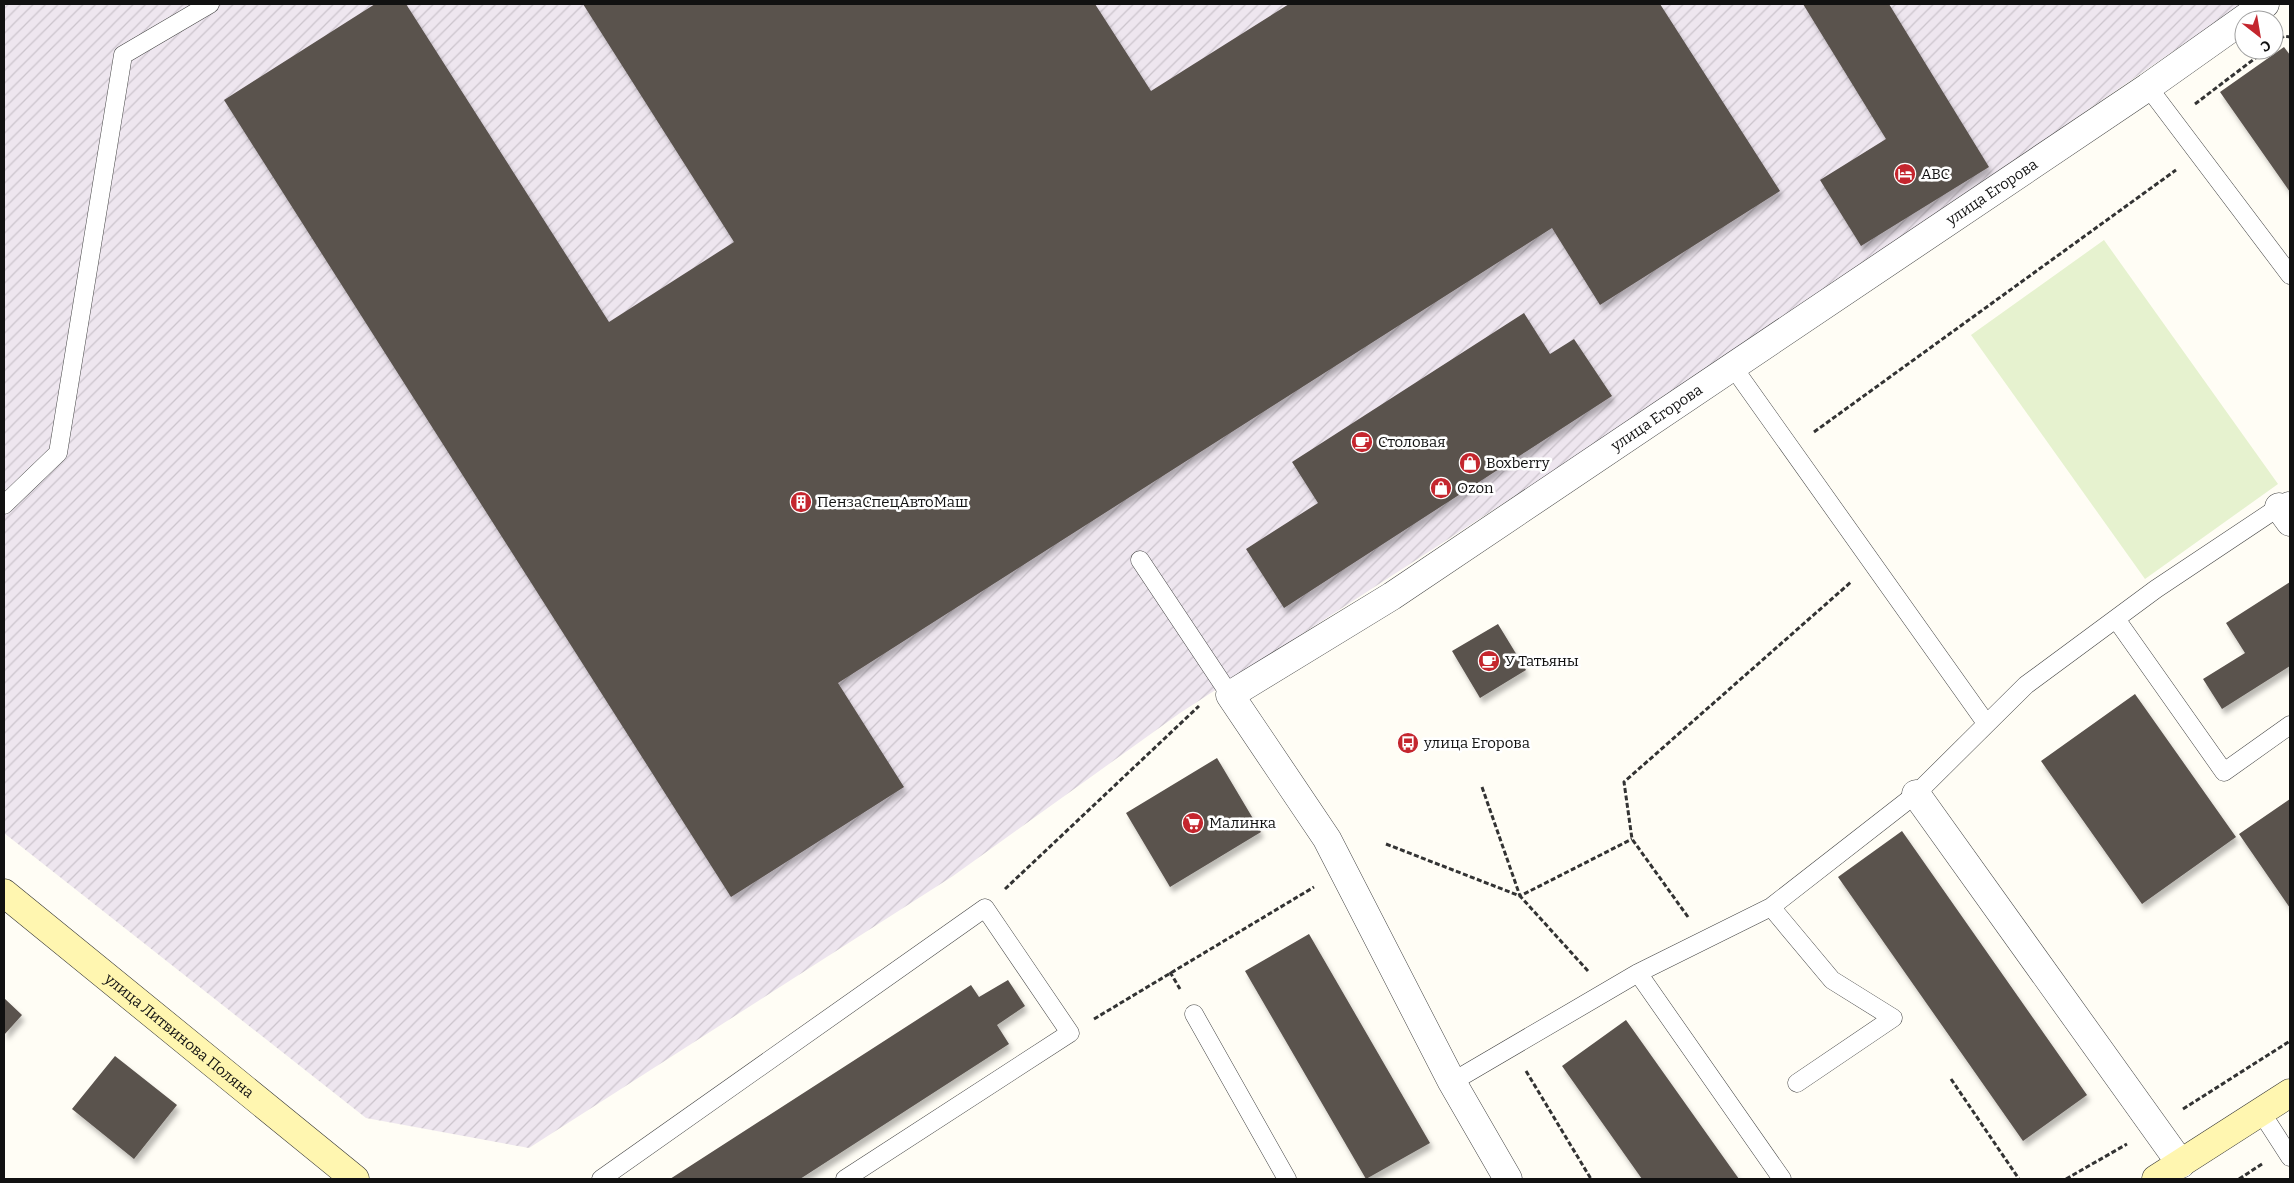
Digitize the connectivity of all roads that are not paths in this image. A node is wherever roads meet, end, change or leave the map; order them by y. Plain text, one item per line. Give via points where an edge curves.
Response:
1 (210, 4) edge
2 (2265, 4) edge
3 (2148, 87) junction
4 (2290, 275) edge
5 (1733, 367) junction
6 (4, 505) edge
7 (2287, 509) edge
8 (1140, 560) dead end
9 (2116, 619) junction
10 (1230, 695) junction
11 (1986, 723) junction
12 (2290, 725) edge
13 (1916, 794) junction
14 (4, 894) edge
15 (1771, 907) junction
16 (1638, 974) junction
17 (1194, 1014) dead end
18 (1452, 1082) junction
19 (1797, 1083) dead end
20 (2290, 1094) edge
21 (2261, 1112) junction
22 (2290, 1157) edge
23 (2180, 1164) junction
24 (1503, 1177) edge
25 (355, 1179) edge
26 (601, 1179) edge
27 (844, 1179) edge
28 (1286, 1179) edge
29 (1782, 1179) edge
30 (2156, 1179) edge

1 - 6 lane via 123,56 58,453
2 - 3 street, улица Егорова
3 - 4 lane
3 - 5 street, улица Егорова
5 - 10 street, улица Егорова via 1392,596
5 - 11 lane
7 - 9 lane via 2156,589
8 - 10 lane
9 - 11 lane via 2026,685
9 - 12 lane via 2224,772
10 - 18 street via 1327,839
11 - 13 lane
13 - 15 lane
13 - 23 street
14 - 25 main road, улица Литвинова Поляна
15 - 16 lane
15 - 19 lane via 1832,980 1893,1018
16 - 18 lane
16 - 29 lane
17 - 28 lane
18 - 24 street
20 - 21 main road
21 - 22 lane
21 - 23 main road
23 - 30 main road
26 - 27 lane via 985,908 1070,1033

